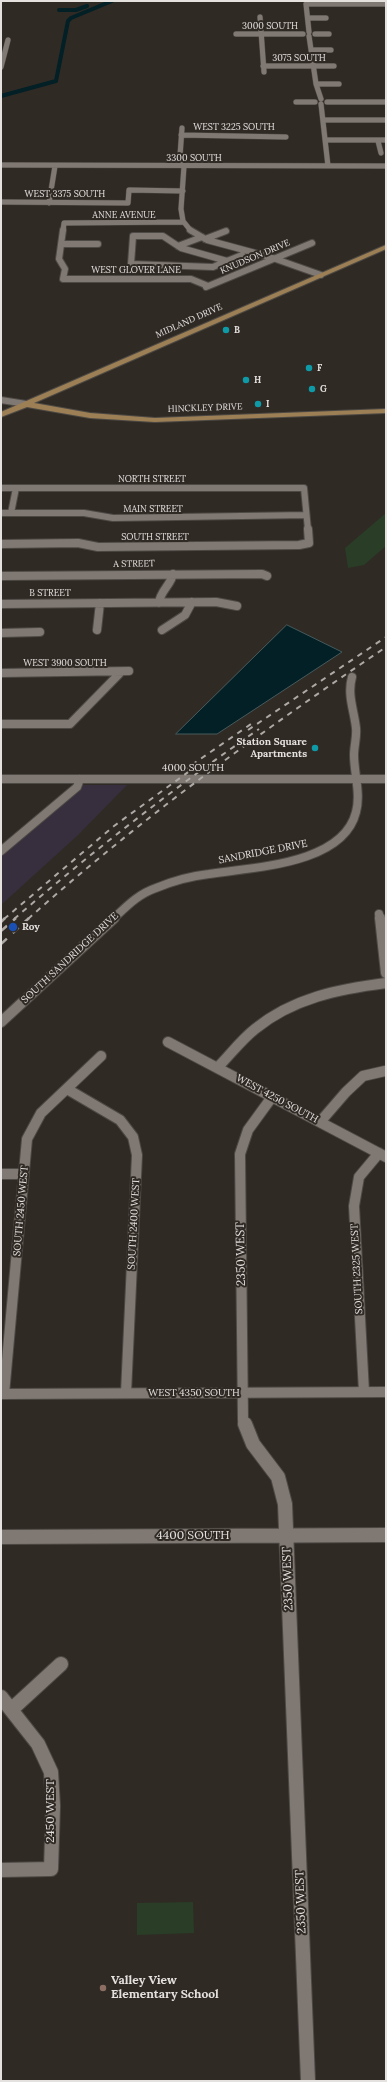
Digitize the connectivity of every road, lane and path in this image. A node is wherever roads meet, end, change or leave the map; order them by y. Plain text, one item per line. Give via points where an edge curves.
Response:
1 (386, 4) edge
2 (260, 17) dead end
3 (308, 18) junction
4 (326, 18) dead end
5 (236, 34) dead end
6 (261, 34) junction
7 (309, 34) junction
8 (328, 34) dead end
9 (8, 40) dead end
10 (311, 50) junction
11 (331, 50) dead end
12 (263, 66) junction
13 (313, 66) junction
14 (334, 66) dead end
15 (1, 67) edge
16 (264, 72) dead end
17 (316, 84) junction
18 (339, 84) dead end
19 (296, 102) dead end
20 (321, 102) junction
21 (386, 102) edge
22 (324, 120) junction
23 (386, 120) edge
24 (182, 128) dead end
25 (181, 135) junction
26 (286, 137) dead end
27 (326, 140) junction
28 (386, 140) edge
29 (378, 141) junction
30 (381, 153) dead end
31 (1, 165) edge
32 (55, 166) junction
33 (184, 166) junction
34 (328, 166) junction
35 (386, 166) edge
36 (183, 191) junction
37 (1, 202) edge
38 (48, 202) junction
39 (183, 222) junction
40 (226, 231) dead end
41 (204, 238) junction
42 (312, 243) dead end
43 (62, 244) junction
44 (98, 244) dead end
45 (386, 246) edge
46 (180, 247) junction
47 (242, 255) dead end
48 (274, 258) junction
49 (227, 261) junction
50 (213, 267) junction
51 (220, 270) dead end
52 (226, 273) dead end
53 (321, 275) junction
54 (233, 276) junction
55 (207, 287) joint
56 (1, 400) edge
57 (26, 404) junction
58 (386, 412) edge
59 (64, 413) junction
60 (1, 415) edge
61 (1, 488) edge
62 (16, 488) junction
63 (1, 513) edge
64 (11, 513) junction
65 (306, 515) junction
66 (1, 544) edge
67 (173, 574) junction
68 (1, 576) edge
69 (267, 576) dead end
70 (159, 602) junction
71 (192, 602) junction
72 (100, 603) junction
73 (1, 604) edge
74 (237, 606) dead end
75 (98, 630) dead end
76 (162, 630) dead end
77 (40, 632) dead end
78 (1, 633) edge
79 (1, 673) edge
80 (352, 677) dead end
81 (1, 724) edge
82 (1, 779) edge
83 (80, 779) junction
84 (356, 779) junction
85 (386, 779) edge
86 (1, 851) edge
87 (139, 895) joint
88 (378, 914) dead end
89 (386, 973) edge
90 (386, 983) edge
91 (1, 1022) edge
92 (168, 1042) dead end
93 (101, 1056) dead end
94 (217, 1068) junction
95 (385, 1071) edge
96 (67, 1089) junction
97 (272, 1097) junction
98 (320, 1122) junction
99 (382, 1155) edge
100 (1, 1174) edge
101 (24, 1174) junction
102 (364, 1392) junction
103 (386, 1392) edge
104 (126, 1393) junction
105 (243, 1393) junction
106 (3, 1394) edge
107 (287, 1535) junction
108 (386, 1535) edge
109 (1, 1537) edge
110 (61, 1664) dead end
111 (1, 1697) edge
112 (12, 1709) junction
113 (1, 1870) edge
114 (308, 2081) edge

1 - 3 street via 306,4
2 - 6 street
3 - 4 street
3 - 7 street
5 - 6 street, 3000 SOUTH
6 - 7 street, 3000 SOUTH
6 - 12 street
7 - 8 street
7 - 10 street
9 - 15 street
10 - 11 street
10 - 13 street
12 - 13 street, 3075 SOUTH
12 - 16 street
13 - 14 street, 3075 SOUTH
13 - 17 street
17 - 18 street
17 - 20 street
19 - 20 street
20 - 21 street
20 - 22 street
22 - 23 street
22 - 27 street
24 - 25 street
25 - 26 street, WEST 3225 SOUTH
25 - 33 street via 180,156
27 - 29 street
27 - 34 street
28 - 29 street
29 - 30 street
31 - 32 street, 3300 SOUTH
32 - 33 street, 3300 SOUTH
32 - 38 street
33 - 34 street, 3300 SOUTH
33 - 36 street
34 - 35 street, 3300 SOUTH
36 - 38 street, WEST 3375 SOUTH via 130,190 128,203
36 - 39 street
37 - 38 street, WEST 3375 SOUTH
39 - 41 street via 191,231
39 - 43 street, ANNE AVENUE via 64,223
40 - 41 street
41 - 46 street
41 - 48 street
42 - 48 street, KNUDSON DRIVE
43 - 44 street
43 - 55 street, WEST GLOVER LANE via 59,259 65,269 63,279 191,279
45 - 53 main road, MIDLAND DRIVE
46 - 49 street
46 - 50 street via 163,236 133,236 130,262 133,265
47 - 49 street
48 - 53 street
48 - 54 street, KNUDSON DRIVE
49 - 50 street
50 - 51 street
52 - 54 street
53 - 57 main road, MIDLAND DRIVE
54 - 55 street, KNUDSON DRIVE
56 - 57 street
57 - 59 main road, HINCKLEY DRIVE
57 - 60 main road, MIDLAND DRIVE
58 - 59 main road, HINCKLEY DRIVE via 155,420
59 - 60 main road via 30,412
61 - 62 street, NORTH STREET
62 - 64 street
62 - 65 street, NORTH STREET via 304,488
63 - 64 street, MAIN STREET
64 - 65 street, MAIN STREET via 84,513 112,518
65 - 66 street, SOUTH STREET via 309,543 299,545 98,547 78,543
67 - 68 street, A STREET
67 - 69 street, A STREET
67 - 70 street via 170,583 161,593
70 - 71 street, B STREET
70 - 72 street, B STREET
71 - 74 street, B STREET via 216,602
71 - 76 street via 187,613
72 - 73 street, B STREET
72 - 75 street
77 - 78 street
79 - 81 street, WEST 3900 SOUTH via 125,671 70,724
80 - 84 street, SANDRIDGE DRIVE via 348,686 356,728
82 - 83 street, 4000 SOUTH
83 - 84 street, 4000 SOUTH
83 - 86 street via 77,787
84 - 85 street, 4000 SOUTH
84 - 87 street, SANDRIDGE DRIVE via 357,802 352,827 333,845 303,857 177,880
87 - 91 street, SOUTH SANDRIDGE DRIVE
88 - 89 street
90 - 94 street via 349,987 313,996 284,1008 259,1026
92 - 94 street, WEST 4250 SOUTH
93 - 96 street, SOUTH 2450 WEST
94 - 97 street, WEST 4250 SOUTH
95 - 98 street via 363,1076
96 - 101 street, SOUTH 2450 WEST via 42,1113 27,1139
96 - 104 street, SOUTH 2400 WEST via 120,1120 133,1136 137,1155
97 - 98 street, WEST 4250 SOUTH
97 - 105 street, 2350 WEST via 250,1123 240,1154
98 - 99 street, WEST 4250 SOUTH
99 - 102 street, SOUTH 2325 WEST via 359,1177 354,1206
100 - 101 street
101 - 106 street, SOUTH 2450 WEST
102 - 103 street, WEST 4350 SOUTH
102 - 105 street, WEST 4350 SOUTH
104 - 105 street, WEST 4350 SOUTH
104 - 106 street, WEST 4350 SOUTH
105 - 107 street, 2350 WEST via 243,1420 253,1444 278,1477 286,1504
107 - 108 street, 4400 SOUTH
107 - 109 street, 4400 SOUTH
107 - 114 street, 2350 WEST
110 - 112 street
111 - 112 street, 2450 WEST
112 - 113 street, 2450 WEST via 38,1744 51,1772 51,1869

